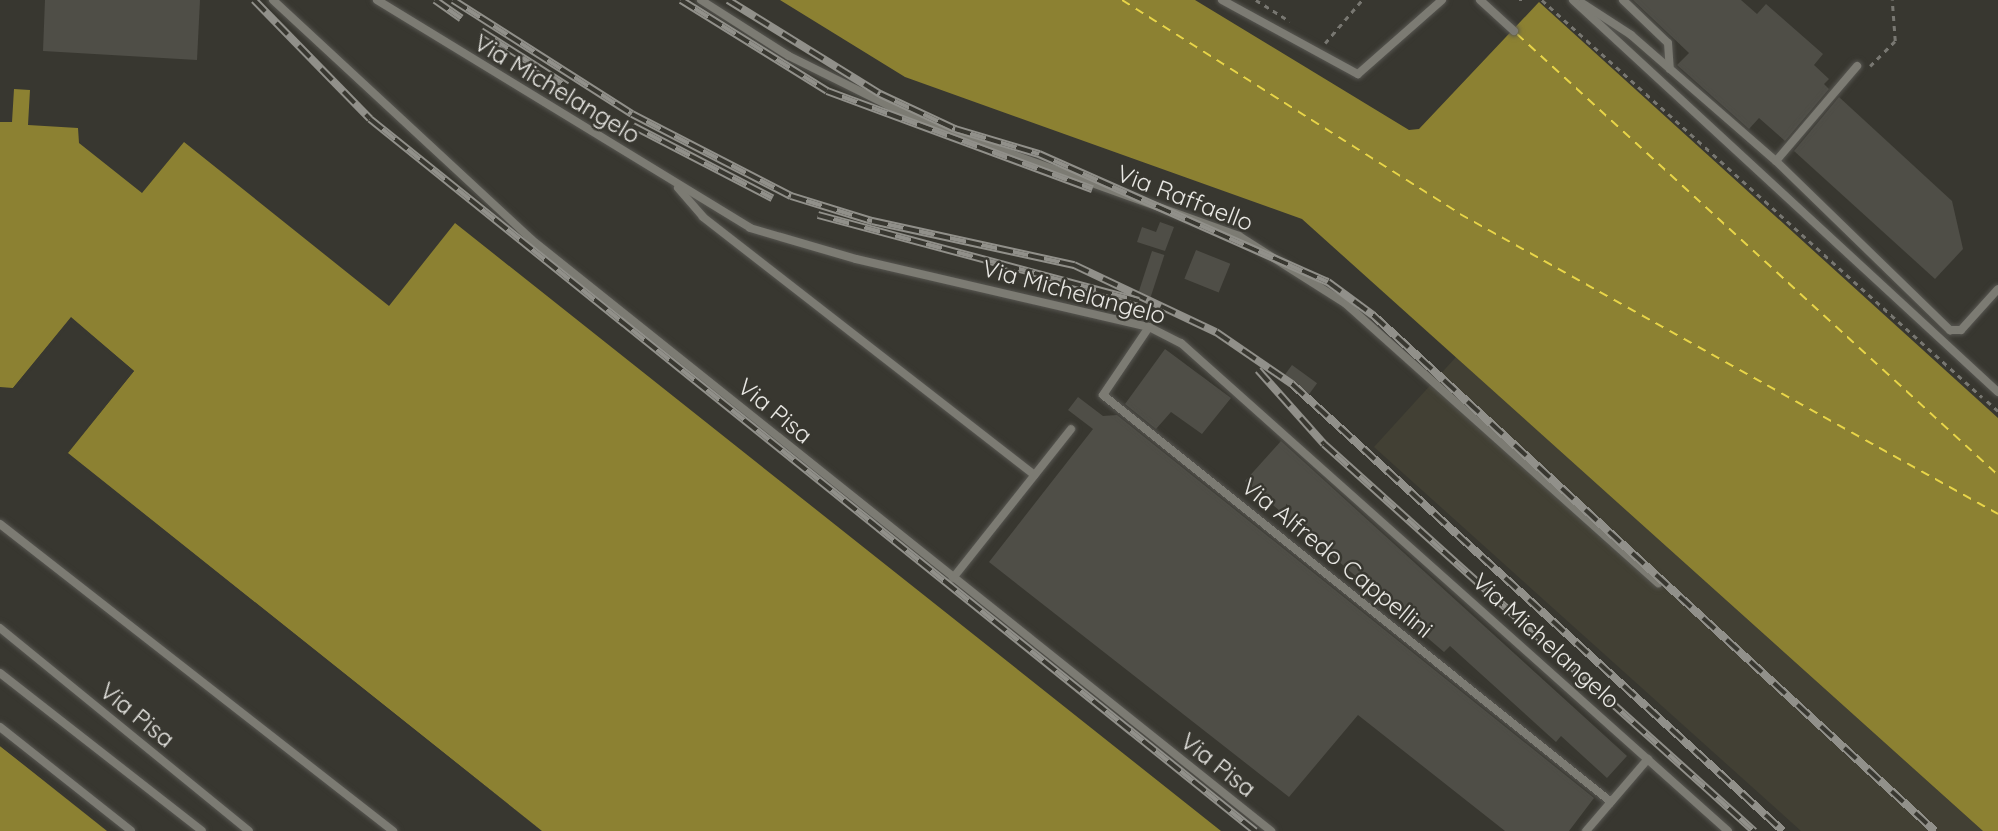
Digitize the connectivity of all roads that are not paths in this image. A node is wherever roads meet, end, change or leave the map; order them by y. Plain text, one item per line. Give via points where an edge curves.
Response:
1 (273, 0) edge
2 (377, 0) edge
3 (701, 0) edge
4 (1222, 0) edge
5 (1442, 0) edge
6 (1480, 0) edge
7 (1575, 0) edge
8 (1623, 0) edge
9 (1514, 31) dead end
10 (1857, 66) road end
11 (1670, 69) junction
12 (1776, 161) junction
13 (674, 183) junction
14 (1998, 289) edge
15 (1149, 327) junction
16 (1998, 392) edge
17 (1072, 429) dead end
18 (1035, 475) junction
19 (0, 524) edge
20 (953, 578) junction
21 (1658, 583) dead end
22 (0, 628) edge
23 (0, 673) edge
24 (0, 727) edge
25 (1648, 759) junction
26 (1611, 802) junction
27 (131, 831) edge
28 (202, 831) edge
29 (249, 831) edge
30 (393, 831) edge
31 (1270, 831) edge
32 (1586, 831) edge
33 (1728, 831) edge

1 - 20 lane, Via Pisa via 531,239
2 - 13 lane, Via Michelangelo
3 - 21 lane, Via Raffaello via 789,56 920,121 1239,236 1346,304
4 - 5 lane via 1358,74
6 - 9 lane
7 - 11 lane
7 - 16 lane
8 - 11 lane via 1668,43
10 - 12 lane
11 - 12 lane
12 - 14 lane via 1951,330 1961,330
13 - 15 lane, Via Michelangelo via 750,228 856,259
13 - 18 lane via 703,217
15 - 25 lane, Via Michelangelo via 1205,360
15 - 26 lane, Via Alfredo Cappellini via 1103,395
17 - 18 lane
18 - 20 lane
19 - 30 lane
20 - 31 lane, Via Pisa
22 - 29 lane, Via Pisa
23 - 28 lane, Via Pisa
24 - 27 lane
25 - 26 lane
25 - 33 lane, Via Michelangelo
26 - 32 lane

